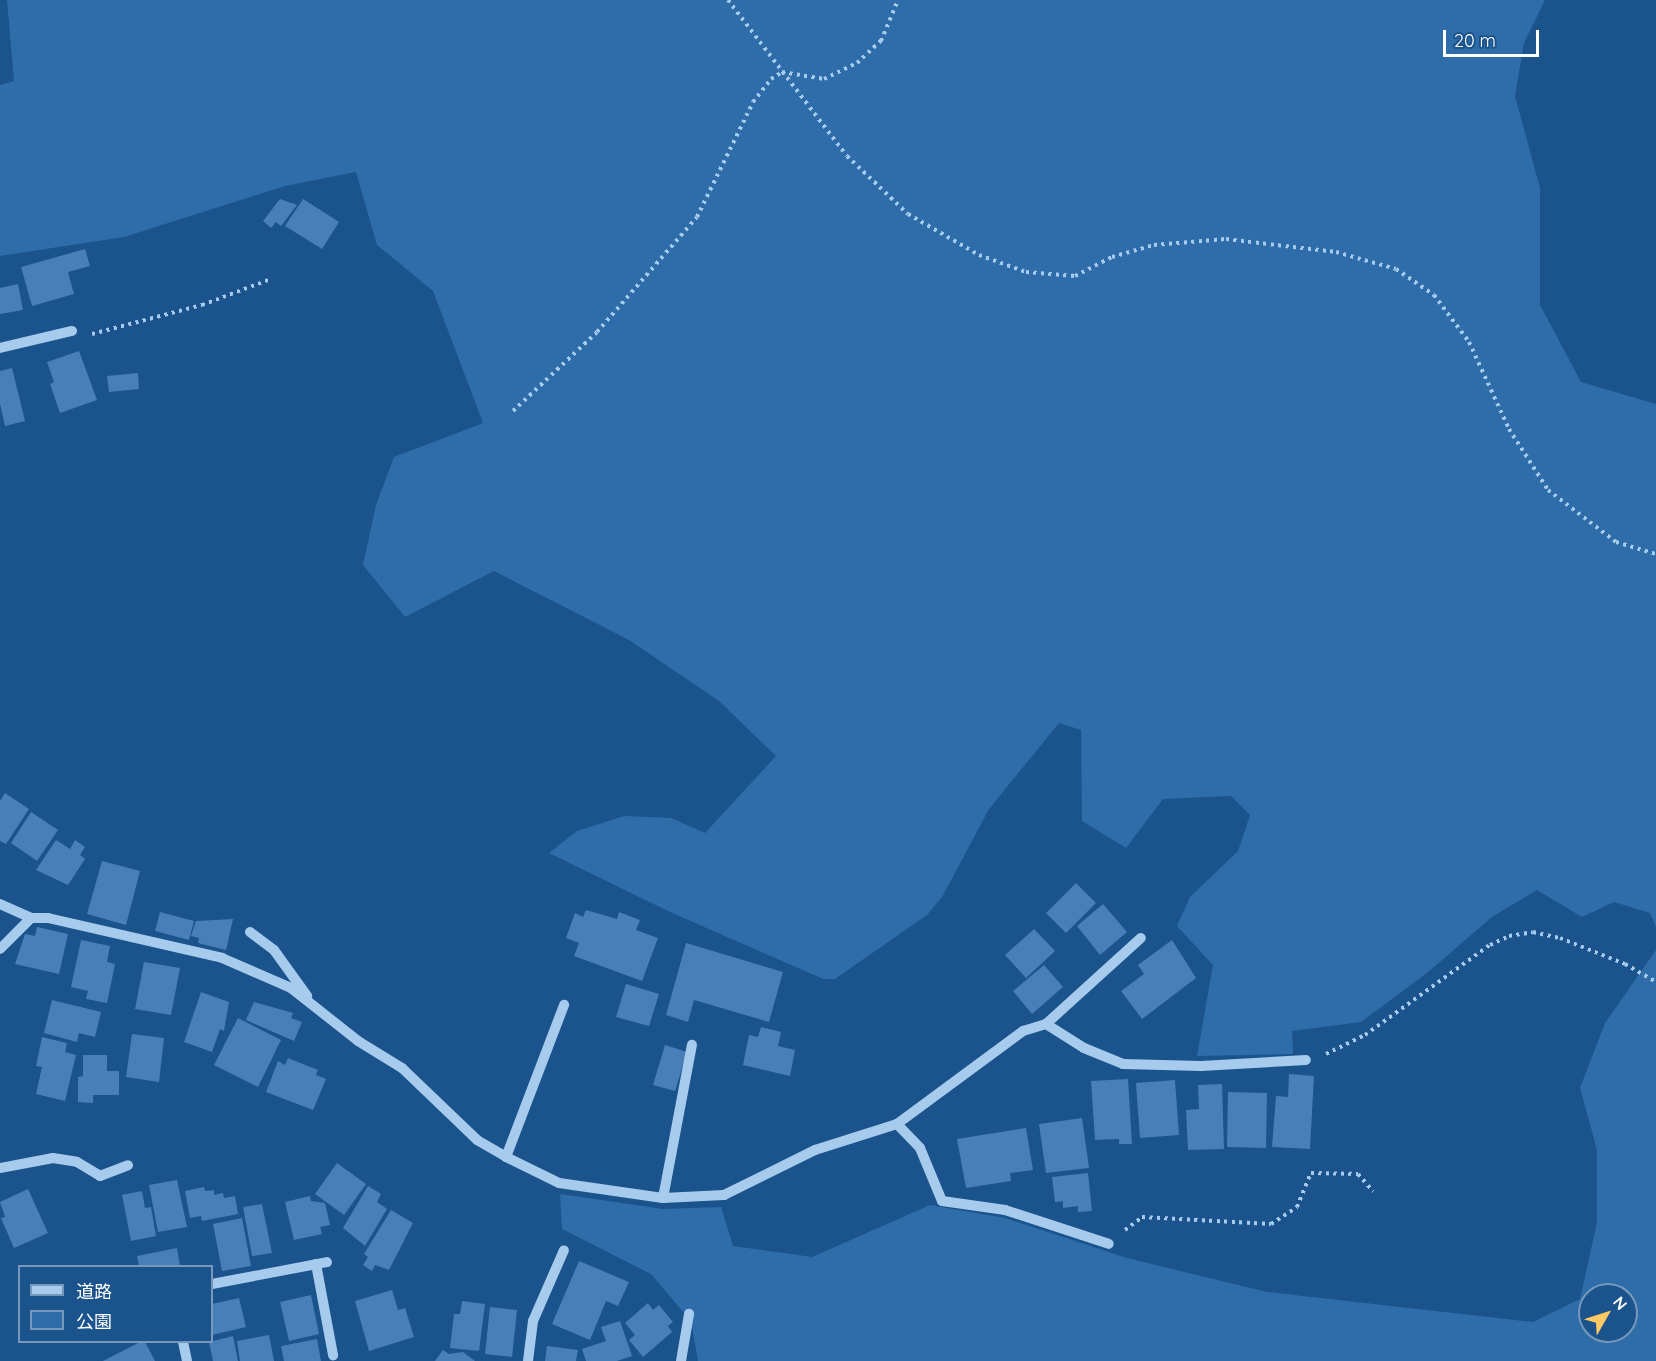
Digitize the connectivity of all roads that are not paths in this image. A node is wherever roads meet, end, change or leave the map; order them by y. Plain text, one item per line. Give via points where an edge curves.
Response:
1 (72, 331) road end
2 (0, 348) edge
3 (0, 904) edge
4 (31, 918) junction
5 (250, 932) dead end
6 (1141, 938) dead end
7 (0, 949) edge
8 (311, 1003) junction
9 (564, 1005) dead end
10 (1046, 1024) junction
11 (692, 1045) dead end
12 (1306, 1060) road end
13 (897, 1124) junction
14 (506, 1157) junction
15 (128, 1166) dead end
16 (0, 1168) edge
17 (663, 1197) junction
18 (1109, 1244) road end
19 (564, 1250) dead end
20 (213, 1284) edge
21 (689, 1314) dead end
22 (183, 1343) edge
23 (333, 1355) dead end
24 (187, 1361) edge
25 (528, 1361) edge
26 (681, 1361) edge

1 - 2 street
3 - 4 street
4 - 7 street
4 - 8 street via 86,925 222,958 291,988
5 - 8 street via 274,950
6 - 10 street
8 - 14 street via 358,1041 402,1068 477,1140
9 - 14 street
10 - 12 street via 1084,1048 1123,1064 1201,1066
10 - 13 street via 1023,1032
11 - 17 street
13 - 17 street via 815,1150 724,1195
13 - 18 street via 920,1149 942,1201 1005,1210
14 - 17 street via 559,1183
15 - 16 street via 100,1176 77,1162 53,1158
19 - 25 street via 533,1321
20 - 23 street via 322,1263
21 - 26 street
22 - 24 street

